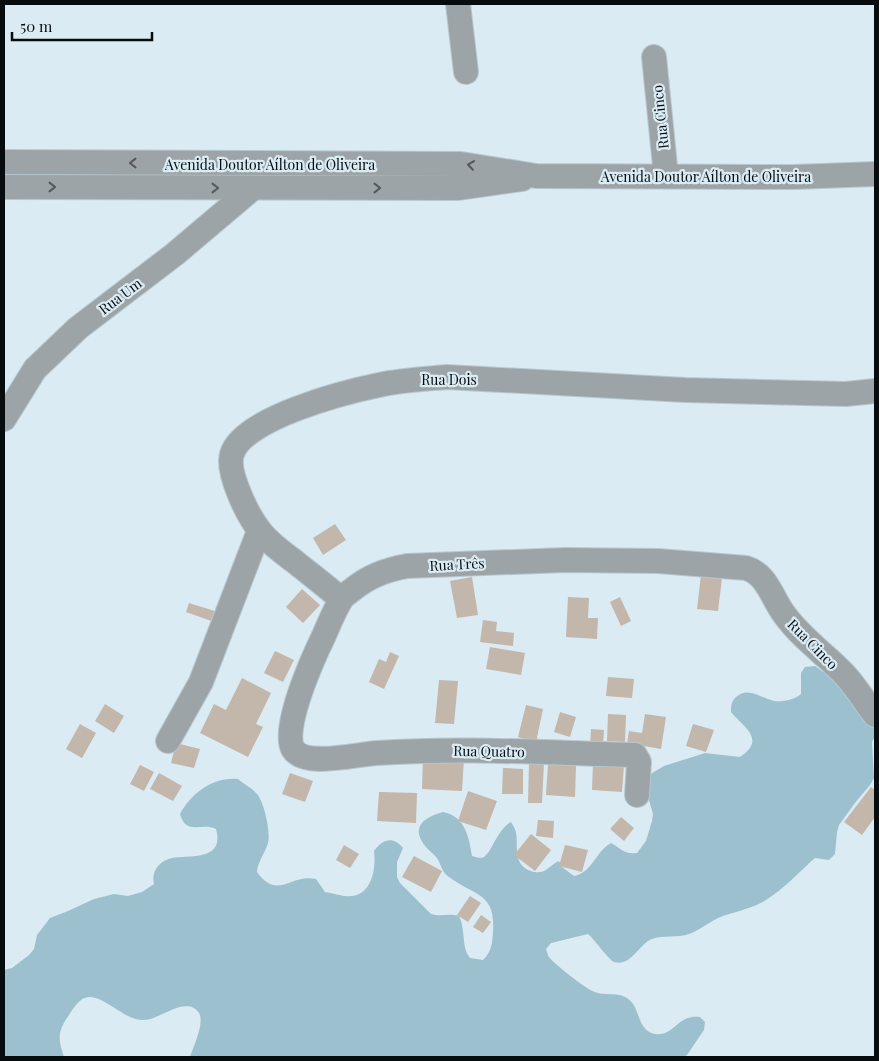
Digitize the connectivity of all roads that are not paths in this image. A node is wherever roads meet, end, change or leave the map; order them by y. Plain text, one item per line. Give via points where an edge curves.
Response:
1 (458, 4) edge
2 (654, 57) dead end
3 (466, 72) dead end
4 (4, 162) edge
5 (875, 174) edge
6 (536, 176) junction
7 (666, 176) junction
8 (4, 187) edge
9 (253, 188) junction
10 (875, 391) edge
11 (4, 419) edge
12 (259, 531) junction
13 (756, 570) joint
14 (342, 599) junction
15 (875, 715) edge
16 (168, 741) dead end
17 (303, 757) joint
18 (637, 795) dead end

1 - 3 street
2 - 7 street, Rua Cinco
6 -> 4 street, Avenida Doutor Aílton de Oliveira via 461,164
5 - 7 street, Avenida Doutor Aílton de Oliveira
6 - 7 street, Avenida Doutor Aílton de Oliveira
9 -> 6 street, Avenida Doutor Aílton de Oliveira via 458,188
8 -> 9 street, Avenida Doutor Aílton de Oliveira
9 - 11 street, Rua Um via 176,254 78,328 34,369
10 - 12 street, Rua Dois via 846,394 685,390 447,378 379,385 330,397 289,412 252,429 240,441 232,454 231,471
12 - 14 street, Rua Dois
12 - 16 street via 200,682
13 - 14 street, Rua Três via 658,561 565,560 407,566 373,576
13 - 15 street, Rua Cinco via 789,621 845,675
14 - 17 street, Rua Três via 310,666 291,722 289,739 294,750
17 - 18 street, Rua Quatro via 322,760 424,750 635,755 639,762

